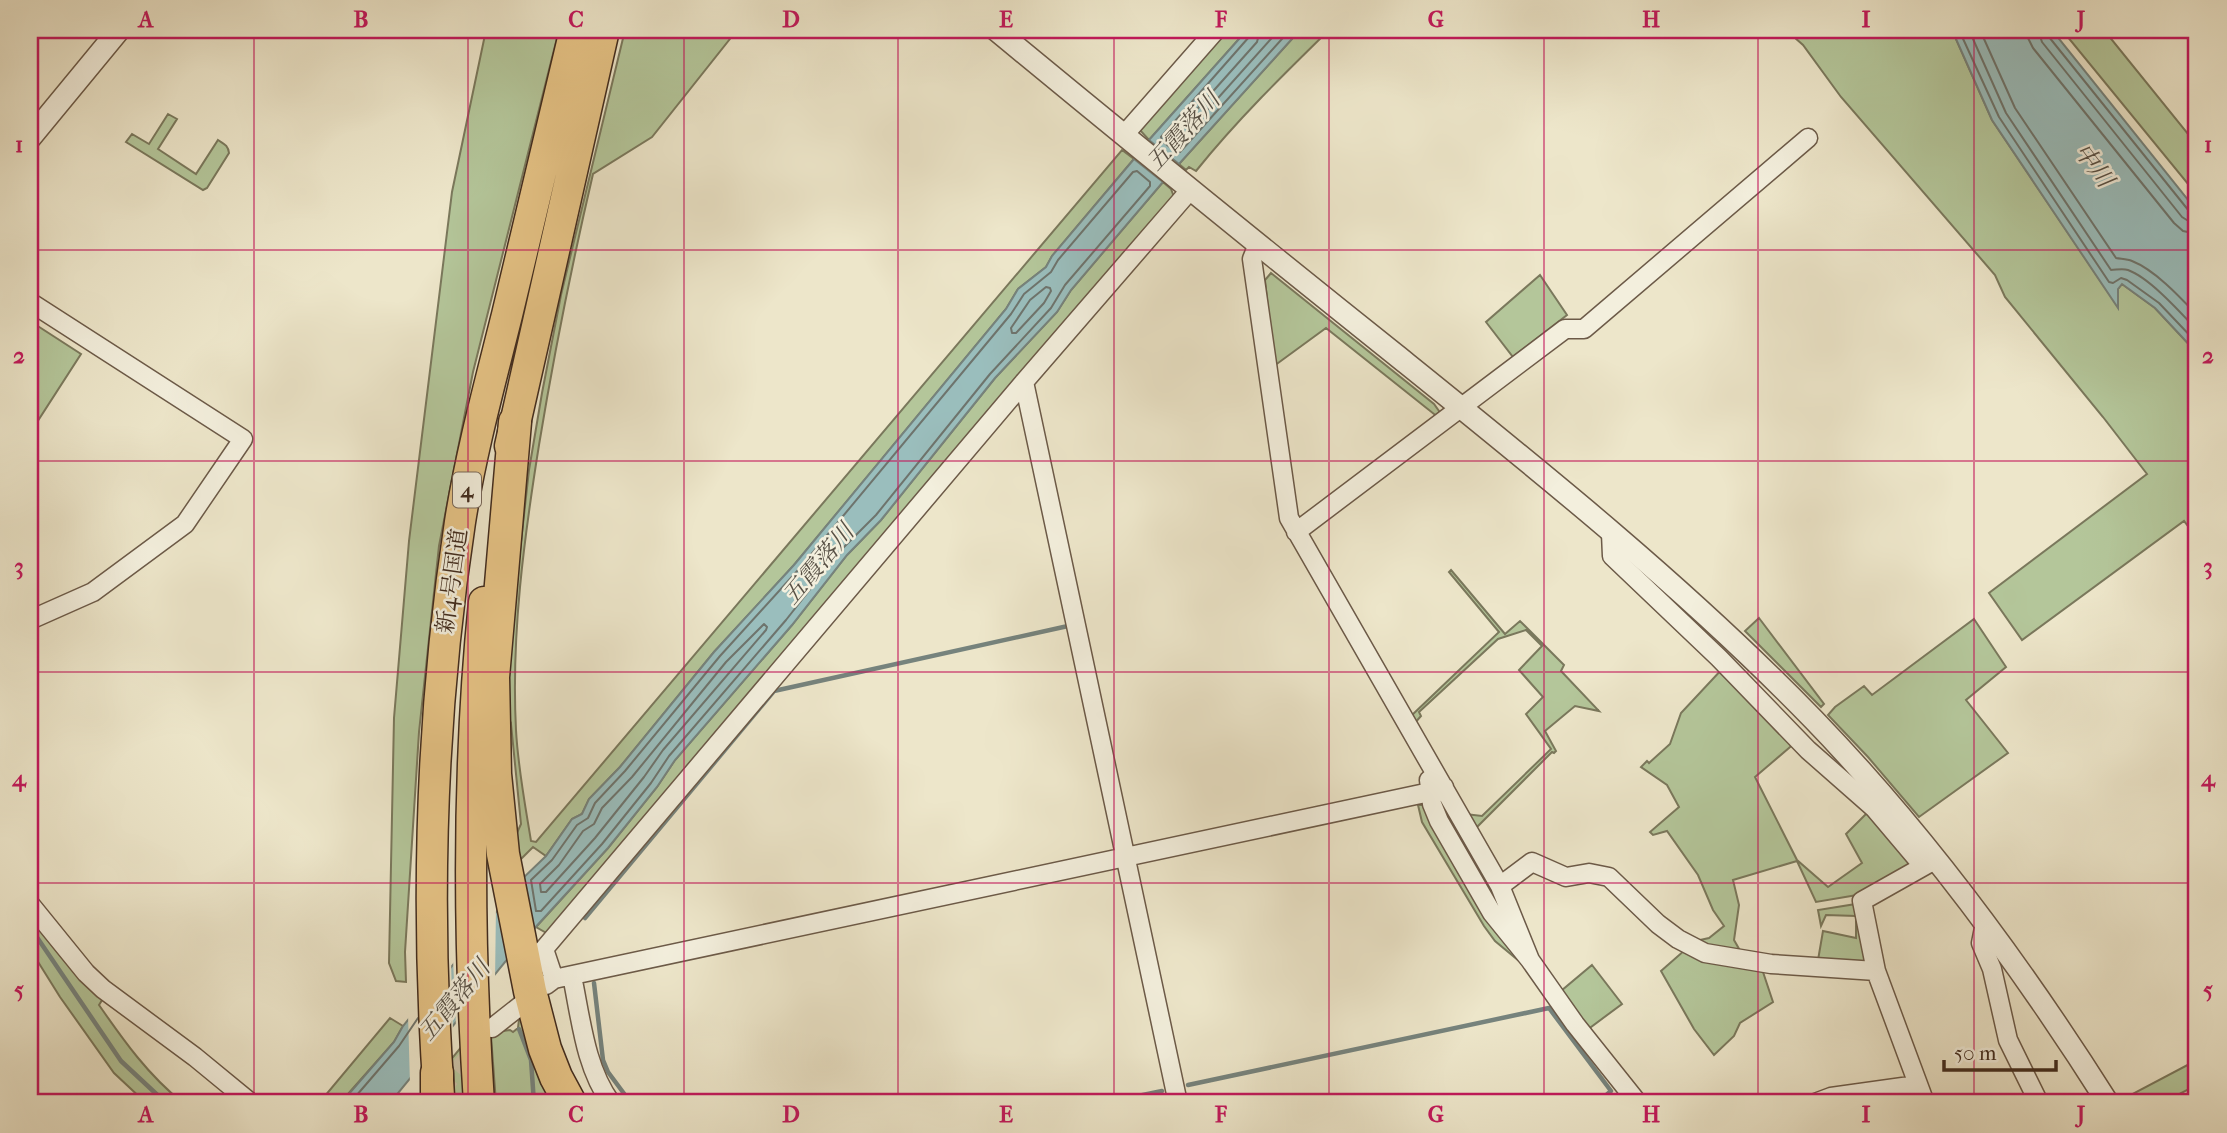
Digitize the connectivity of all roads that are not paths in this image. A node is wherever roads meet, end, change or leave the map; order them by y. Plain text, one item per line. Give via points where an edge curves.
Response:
1 (119, 30) edge
2 (575, 30) edge
3 (604, 30) edge
4 (996, 30) edge
5 (1216, 30) edge
6 (30, 138) edge
7 (1808, 138) dead end
8 (1130, 140) junction
9 (1185, 184) junction
10 (1258, 244) junction
11 (30, 302) edge
12 (1024, 382) junction
13 (1460, 407) junction
14 (515, 422) junction
15 (1296, 531) junction
16 (30, 620) edge
17 (1437, 789) junction
18 (1125, 858) junction
19 (1930, 863) junction
20 (1500, 886) junction
21 (30, 904) edge
22 (1985, 923) junction
23 (1530, 960) junction
24 (1876, 971) junction
25 (544, 983) junction
26 (483, 1028) junction
27 (1917, 1085) junction
28 (438, 1093) edge
29 (2034, 1102) edge
30 (251, 1103) edge
31 (479, 1103) edge
32 (570, 1103) edge
33 (611, 1103) edge
34 (1178, 1103) edge
35 (1638, 1103) edge
36 (1815, 1103) edge
37 (1925, 1103) edge
38 (2108, 1103) edge

1 - 6 street
2 - 28 highway, 新4号国道 / 4 via 480,426 448,607 433,813
3 - 14 highway, 新4号国道 / 4
4 - 8 street
5 - 8 street
7 - 13 street via 1584,329 1565,329
8 - 9 street
9 - 10 street
9 - 12 street
10 - 13 street
10 - 15 street via 1252,259 1289,518
11 - 16 street via 243,439 185,524 93,592
12 - 18 street
12 - 25 street via 544,949
13 - 15 street
13 - 19 street via 1688,598 1796,702 1852,761
14 - 25 highway via 493,677 493,738 503,854
14 - 26 highway, 新4号国道 / 4 via 486,586 475,693 471,918
15 - 17 street via 1428,759
17 - 18 street
17 - 20 street
17 - 23 street via 1432,804 1438,821 1492,914
18 - 25 street
18 - 34 street
19 - 22 street
19 - 24 street via 1862,901
20 - 23 street
20 - 24 street via 1532,862 1566,877 1589,873 1609,877 1658,925 1705,953 1771,964
21 - 30 street via 103,989
22 - 29 street via 1981,943 1992,969 2008,1040
22 - 38 street
23 - 35 street
24 - 27 street
25 - 26 street
25 - 32 highway via 545,1049
25 - 33 street via 589,1056
26 - 31 highway, 新4号国道 / 4
27 - 36 street
27 - 37 street

